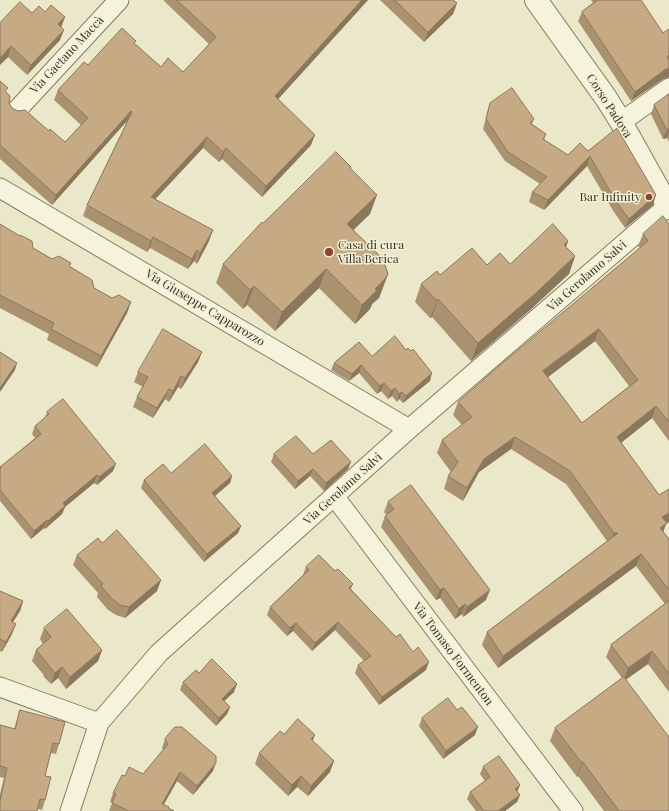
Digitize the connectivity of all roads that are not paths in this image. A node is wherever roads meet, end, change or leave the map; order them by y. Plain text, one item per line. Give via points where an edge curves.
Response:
1 (119, 0) edge
2 (544, 3) edge
3 (669, 88) edge
4 (16, 111) edge
5 (621, 122) junction
6 (0, 188) edge
7 (668, 207) edge
8 (410, 430) junction
9 (334, 496) junction
10 (0, 687) edge
11 (99, 723) junction
12 (563, 807) edge
13 (70, 811) edge

1 - 4 street, Via Gaetano Maccà
2 - 5 street, Corso Padova
3 - 5 street
5 - 7 street, Corso Padova
6 - 8 street, Via Giuseppe Capparozzo
7 - 8 street, Via Gerolamo Salvi
8 - 9 street, Via Gerolamo Salvi
9 - 11 street, Via Gerolamo Salvi via 159,653
9 - 12 street, Via Tomaso Formenton
10 - 11 street
11 - 13 street, Via Gerolamo Salvi

